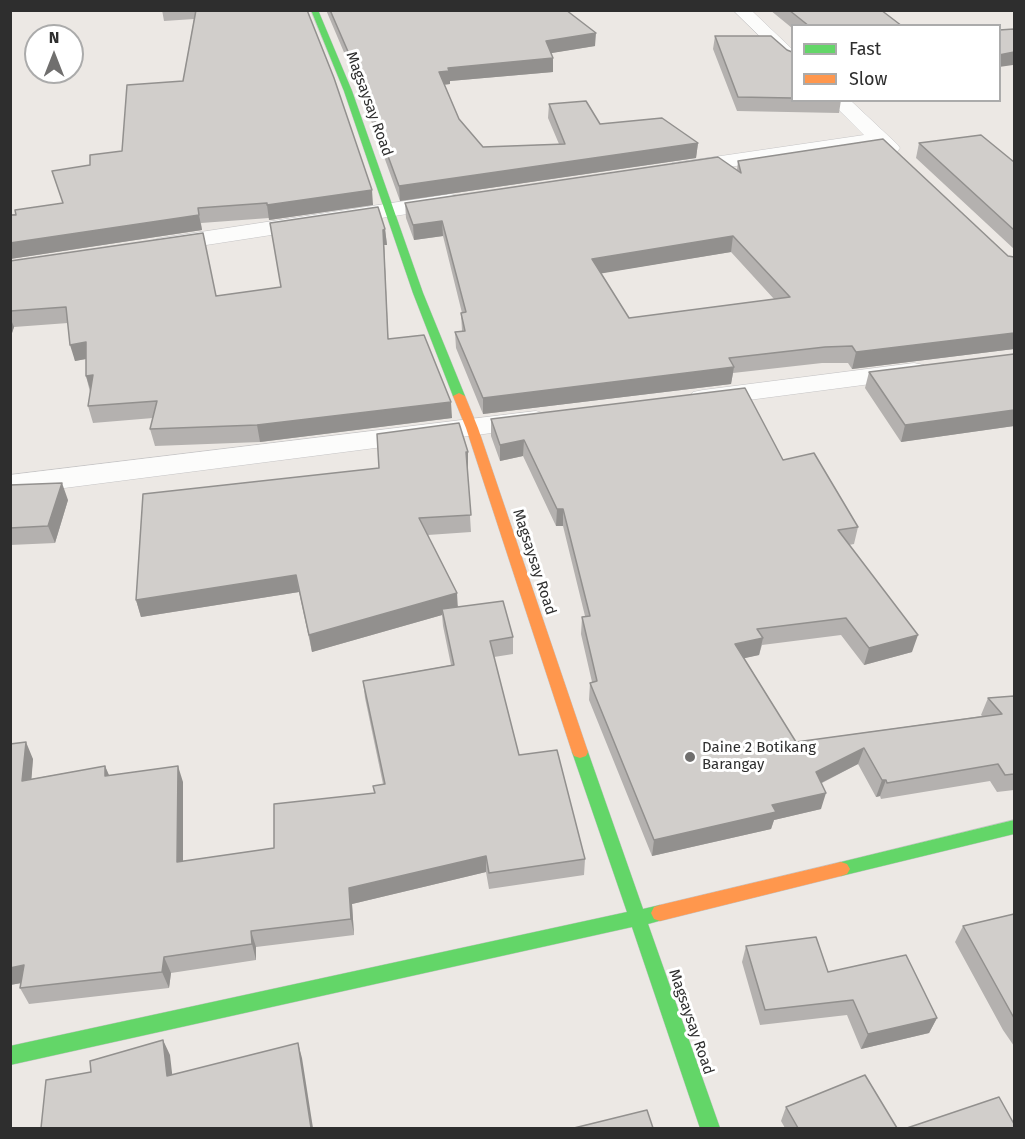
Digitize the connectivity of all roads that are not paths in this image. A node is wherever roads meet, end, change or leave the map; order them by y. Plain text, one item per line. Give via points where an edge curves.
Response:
1 (314, 10) edge
2 (741, 10) edge
3 (791, 57) edge
4 (840, 102) edge
5 (879, 139) junction
6 (905, 162) edge
7 (658, 171) edge
8 (471, 198) edge
9 (390, 210) junction
10 (141, 248) edge
11 (944, 368) edge
12 (673, 402) edge
13 (567, 416) edge
14 (472, 428) junction
15 (10, 484) edge
16 (1014, 827) edge
17 (639, 918) junction
18 (10, 1056) edge
19 (710, 1128) edge

1 - 9 street, Magsaysay Road via 348,91
2 - 3 street
4 - 5 street
5 - 6 street
5 - 7 street
8 - 9 street
9 - 10 street
9 - 14 street, Magsaysay Road via 418,293
11 - 12 street
13 - 14 street
14 - 15 street
14 - 17 street, Magsaysay Road
16 - 17 street
17 - 18 street
17 - 19 street, Magsaysay Road

